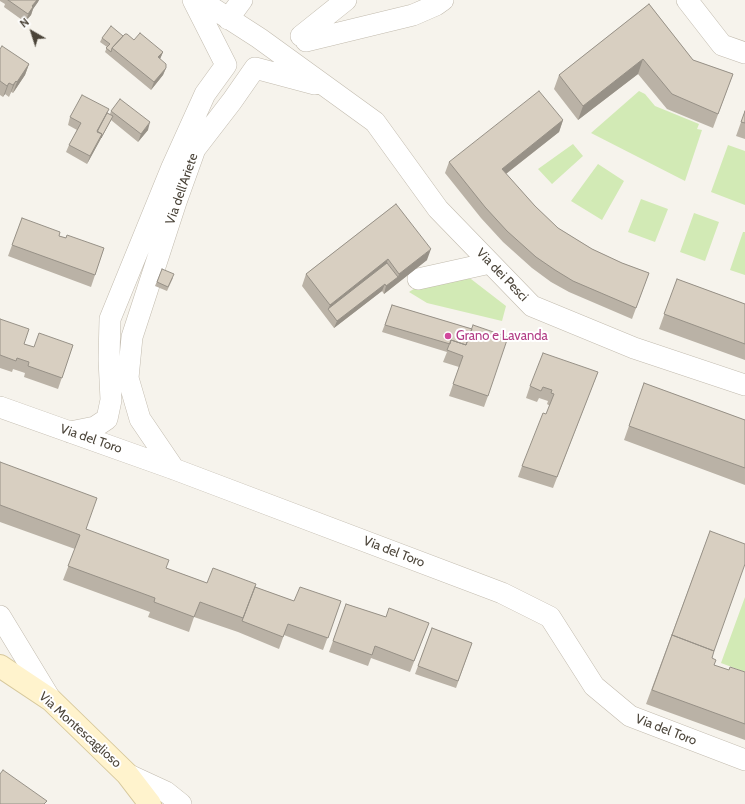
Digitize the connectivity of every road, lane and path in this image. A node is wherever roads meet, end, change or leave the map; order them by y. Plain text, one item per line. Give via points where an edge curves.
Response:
1 (194, 0) edge
2 (200, 0) edge
3 (242, 0) edge
4 (346, 0) edge
5 (443, 0) edge
6 (687, 0) edge
7 (228, 18) junction
8 (259, 38) junction
9 (745, 53) edge
10 (226, 65) junction
11 (255, 68) junction
12 (327, 87) junction
13 (490, 263) junction
14 (418, 279) dead end
15 (745, 386) edge
16 (0, 407) edge
17 (70, 432) junction
18 (174, 468) junction
19 (0, 616) edge
20 (0, 666) edge
21 (51, 700) junction
22 (745, 760) edge
23 (127, 774) junction
24 (150, 804) edge
25 (181, 804) edge

1 - 10 street
2 - 7 street
3 - 7 street
4 - 5 street via 303,38 413,15
6 - 9 street via 722,45
7 - 8 street
8 - 10 street via 244,30 226,37 221,49
8 - 11 street via 263,54
8 - 12 street
10 - 11 street via 236,72
10 - 17 street, Via dell'Ariete via 205,94 172,167 110,319 111,400 107,419 95,427
11 - 12 street
11 - 18 street, Via dell'Ariete via 195,149 132,337 128,378 140,419
12 - 13 street, Via dei Pesci via 375,122 438,209
13 - 14 street
13 - 15 street, Via dei Pesci via 532,306 634,348
16 - 17 street, Via del Toro
17 - 18 street, Via del Toro
18 - 22 street, Via del Toro via 502,593 550,617 594,686 630,716
19 - 21 street
20 - 21 main road, Via Montescaglioso
21 - 23 main road, Via Montescaglioso
23 - 24 main road, Via Montescaglioso
23 - 25 street via 166,792

